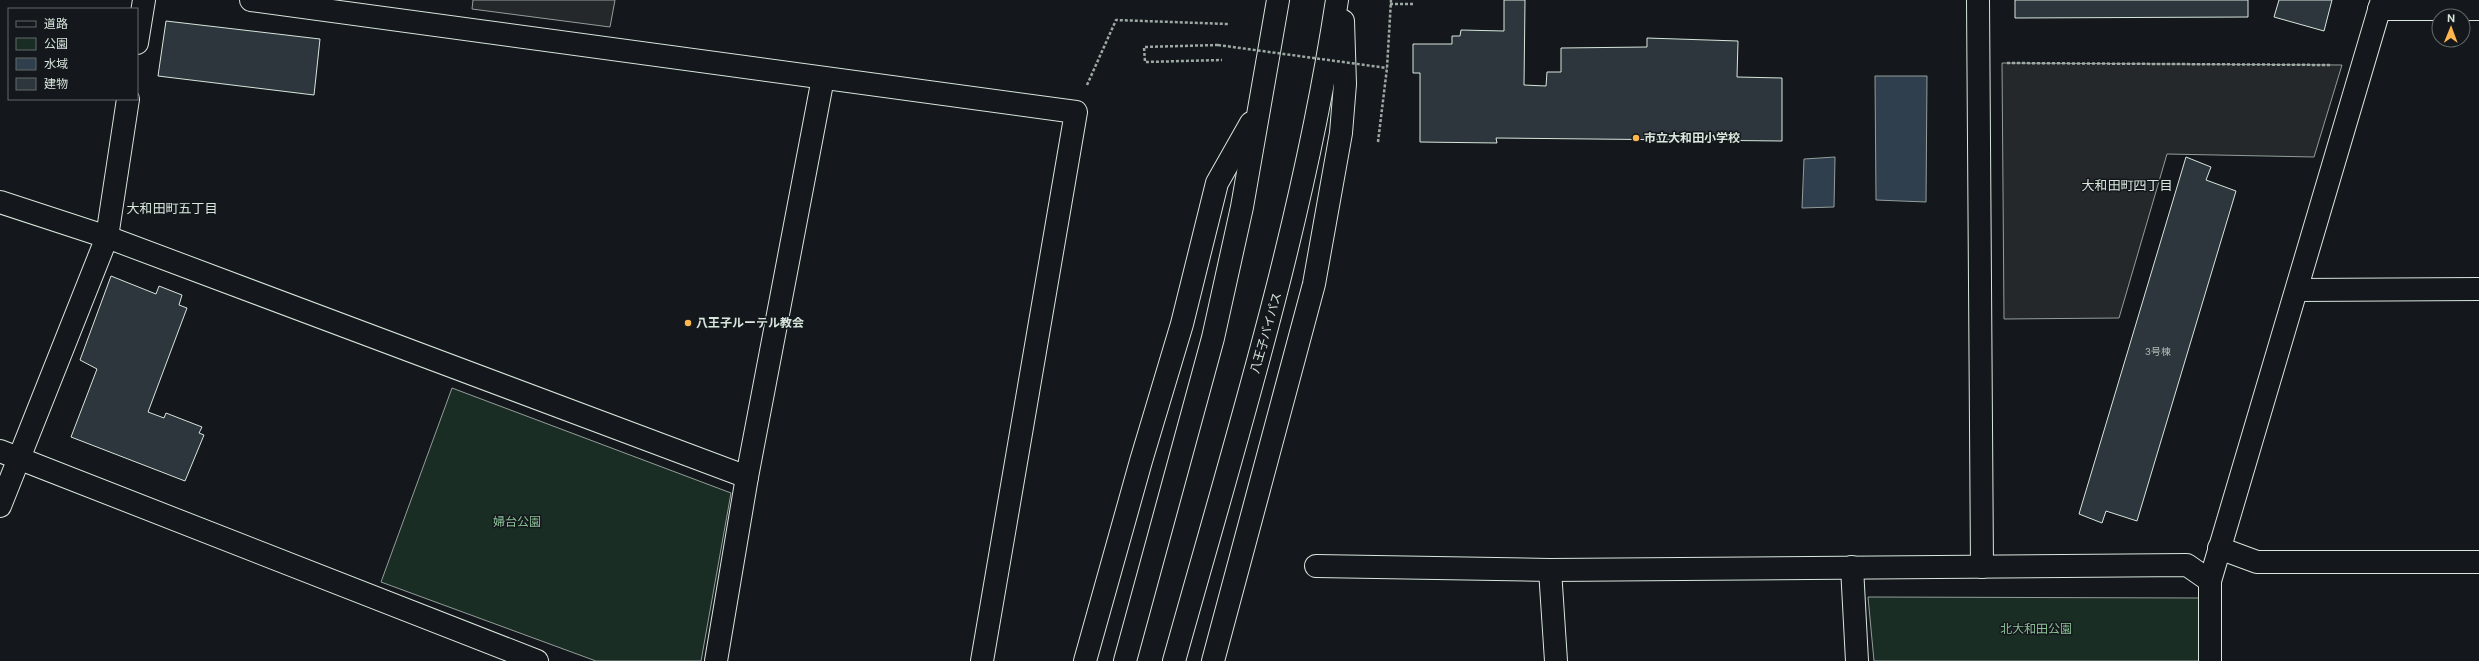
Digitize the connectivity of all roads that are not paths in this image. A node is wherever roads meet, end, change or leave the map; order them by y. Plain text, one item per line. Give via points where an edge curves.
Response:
1 (144, 0) edge
2 (251, 0) edge
3 (1278, 0) edge
4 (1337, 0) edge
5 (1343, 0) edge
6 (1978, 0) edge
7 (2381, 4) edge
8 (2479, 9) edge
9 (138, 37) edge
10 (823, 78) junction
11 (128, 100) edge
12 (1261, 106) junction
13 (0, 202) edge
14 (107, 237) junction
15 (2479, 289) edge
16 (2297, 290) junction
17 (9, 454) edge
18 (747, 477) junction
19 (0, 506) edge
20 (2219, 548) junction
21 (2479, 562) edge
22 (1316, 566) dead end
23 (1982, 567) junction
24 (1852, 568) junction
25 (1550, 570) junction
26 (2210, 581) junction
27 (537, 661) edge
28 (716, 661) edge
29 (982, 661) edge
30 (1085, 661) edge
31 (1125, 661) edge
32 (1174, 661) edge
33 (1213, 661) edge
34 (1556, 661) edge
35 (1857, 661) edge
36 (2210, 661) edge

1 - 9 main road
2 - 10 main road
3 - 12 main road
4 - 32 main road, 八王子バイパス via 1319,103 1284,268
5 - 33 main road via 1345,92 1341,133 1322,241 1290,378
6 - 23 main road
7 - 8 main road
7 - 16 main road
10 - 18 main road
10 - 29 main road via 1076,112
11 - 14 main road
12 - 30 main road via 1216,183 1182,324
12 - 31 main road via 1213,338
13 - 14 main road
14 - 17 main road
14 - 18 main road
15 - 16 main road
16 - 20 main road
17 - 19 main road
17 - 27 main road
18 - 28 main road
20 - 21 main road via 2257,562
20 - 26 main road
22 - 25 main road
23 - 24 main road
23 - 26 main road via 2187,565
24 - 25 main road
24 - 35 main road
25 - 34 main road
26 - 36 main road

